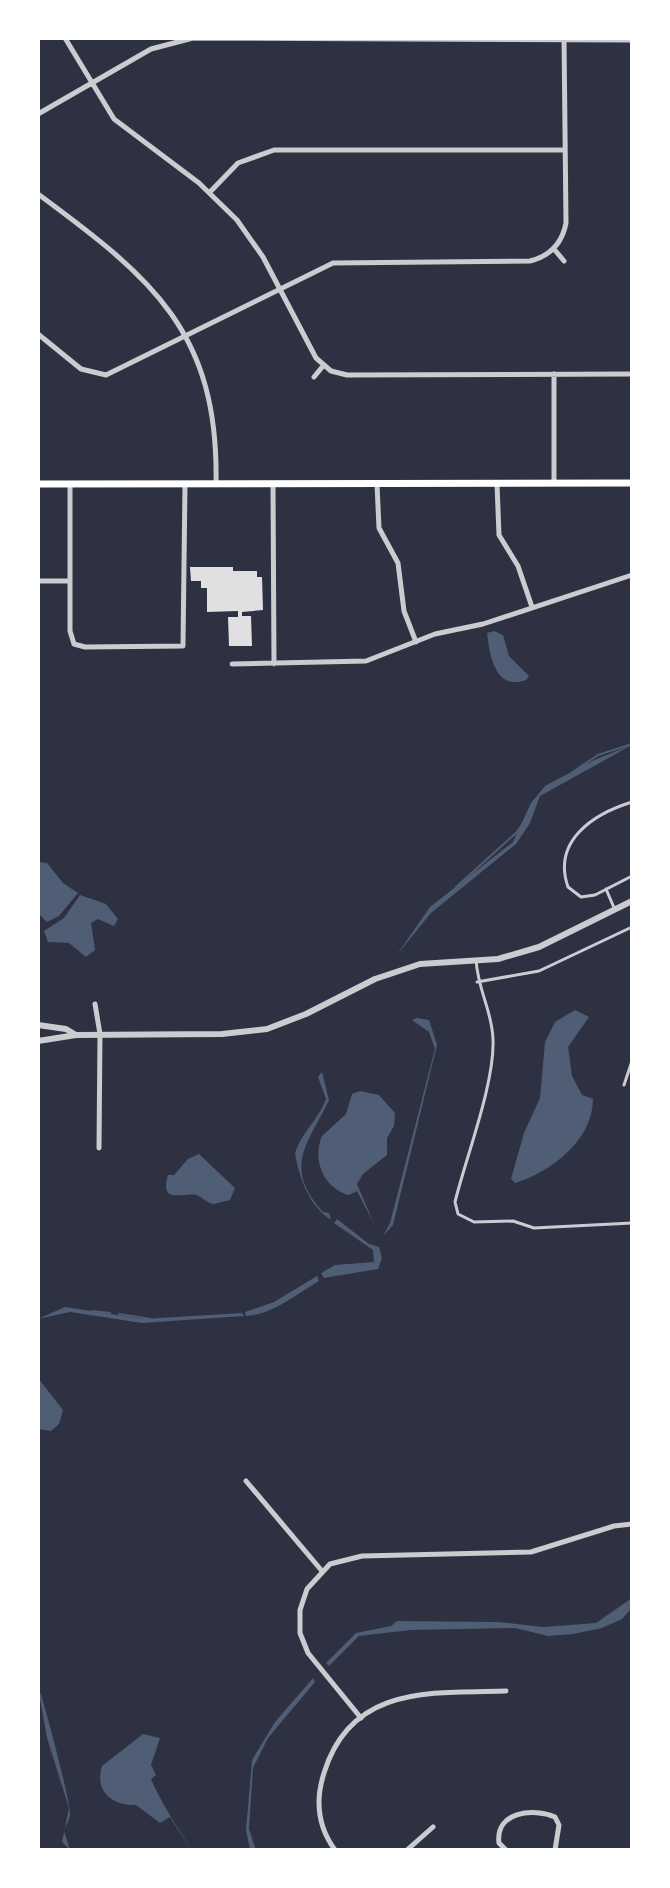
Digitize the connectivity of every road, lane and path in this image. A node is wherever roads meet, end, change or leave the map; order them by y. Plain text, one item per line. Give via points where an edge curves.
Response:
1 (65, 38) edge
2 (564, 39) edge
3 (632, 40) edge
4 (91, 83) junction
5 (38, 114) edge
6 (565, 150) junction
7 (210, 192) junction
8 (38, 194) edge
9 (554, 249) junction
10 (564, 261) dead end
11 (279, 287) junction
12 (38, 334) edge
13 (184, 337) junction
14 (323, 366) junction
15 (554, 374) junction
16 (632, 374) edge
17 (314, 377) dead end
18 (554, 483) junction
19 (632, 483) edge
20 (38, 484) edge
21 (70, 484) junction
22 (185, 484) junction
23 (216, 484) junction
24 (273, 484) junction
25 (377, 484) junction
26 (497, 484) junction
27 (632, 575) edge
28 (38, 581) edge
29 (69, 581) junction
30 (532, 607) junction
31 (416, 642) junction
32 (232, 664) dead end
33 (274, 664) junction
34 (632, 802) edge
35 (632, 876) edge
36 (606, 889) junction
37 (632, 901) edge
38 (615, 910) junction
39 (632, 927) edge
40 (476, 960) junction
41 (477, 982) junction
42 (95, 1004) dead end
43 (38, 1025) edge
44 (100, 1034) junction
45 (76, 1035) junction
46 (38, 1041) edge
47 (632, 1061) edge
48 (624, 1085) dead end
49 (99, 1148) dead end
50 (632, 1223) edge
51 (246, 1481) dead end
52 (632, 1524) edge
53 (322, 1571) junction
54 (506, 1691) dead end
55 (361, 1718) junction
56 (433, 1827) dead end
57 (335, 1850) edge
58 (407, 1850) edge
59 (506, 1850) edge
60 (555, 1850) edge

1 - 4 street
2 - 3 street
2 - 4 street via 193,38 151,49
2 - 6 street
4 - 5 street
4 - 7 street via 125,128
6 - 7 street via 274,150 238,163
6 - 9 street via 566,223
7 - 11 street via 250,237
8 - 13 street via 129,263 160,298
9 - 10 street
9 - 11 street via 530,261 333,263
11 - 13 street
11 - 14 street
12 - 13 street via 81,369 97,375 115,372
13 - 23 street via 212,404
14 - 15 street via 347,375
14 - 17 street
15 - 16 street
15 - 18 street
18 - 19 main road
18 - 26 main road
20 - 21 main road
21 - 22 main road
21 - 29 street
22 - 23 main road
22 - 29 street via 183,646 74,644
23 - 24 main road
24 - 25 main road
24 - 33 street
25 - 26 main road
25 - 31 street via 379,528 398,563 404,611
26 - 30 street via 499,535 518,566
27 - 30 street
28 - 29 street
30 - 31 street
31 - 33 street via 347,664
32 - 33 street
34 - 36 lane via 593,819 566,854 564,874 575,894 588,897
35 - 36 lane
36 - 38 lane
37 - 38 street
38 - 40 street via 539,947
39 - 41 lane via 539,971
40 - 41 lane
40 - 44 street via 430,962 389,974 267,1029
41 - 50 lane via 491,1021 493,1051 455,1202 458,1214 468,1221 513,1221 534,1228
42 - 44 street
43 - 45 street
44 - 45 street
44 - 49 street
45 - 46 street
47 - 48 lane
51 - 53 street
52 - 53 street via 531,1552 362,1556 341,1559
53 - 55 street via 302,1599 300,1633 308,1653
54 - 55 street via 416,1694 387,1702
55 - 57 street via 340,1740 322,1780 320,1820
56 - 58 street
59 - 60 street via 499,1843 502,1826 513,1815 533,1812 555,1817

